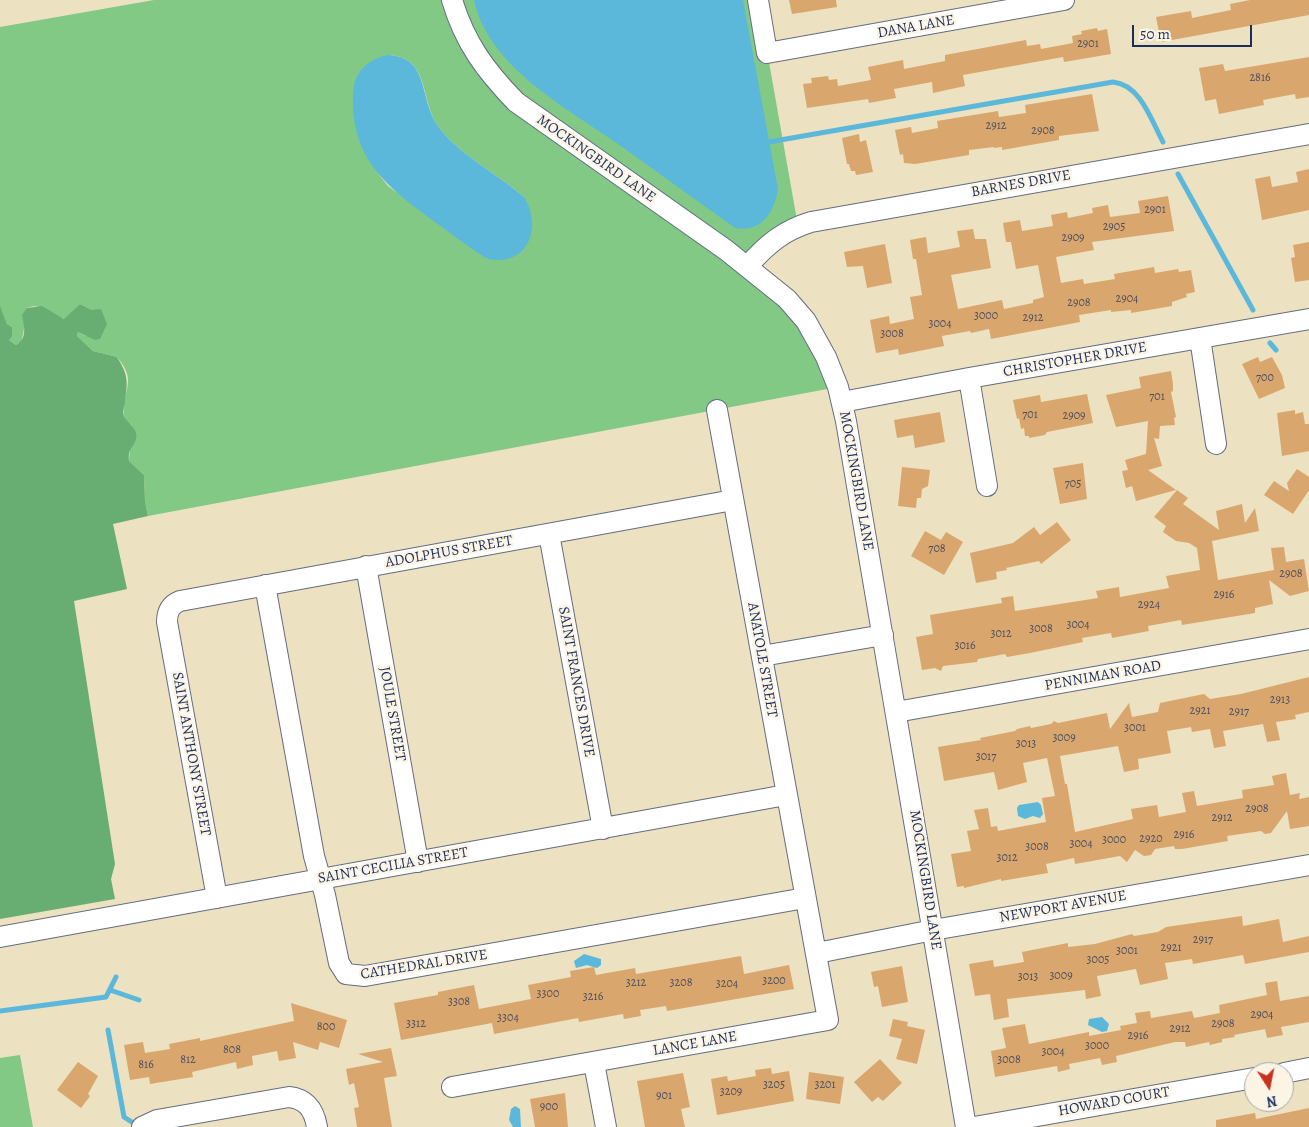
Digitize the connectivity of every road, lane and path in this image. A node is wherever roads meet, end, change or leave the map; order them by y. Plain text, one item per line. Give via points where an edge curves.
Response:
1 (452, 0) edge
2 (758, 0) edge
3 (1064, 0) edge
4 (1309, 134) edge
5 (748, 266) junction
6 (1309, 319) edge
7 (1200, 338) junction
8 (969, 378) junction
9 (842, 402) junction
10 (718, 410) dead end
11 (1216, 444) dead end
12 (986, 486) dead end
13 (733, 500) junction
14 (549, 534) junction
15 (366, 566) junction
16 (265, 585) junction
17 (169, 609) joint
18 (883, 635) junction
19 (1309, 639) edge
20 (762, 656) junction
21 (896, 712) junction
22 (786, 795) junction
23 (603, 829) junction
24 (418, 862) junction
25 (1309, 864) edge
26 (321, 879) junction
27 (217, 898) junction
28 (807, 904) junction
29 (933, 930) junction
30 (0, 936) edge
31 (817, 953) junction
32 (594, 1062) junction
33 (1309, 1068) edge
34 (1294, 1071) edge
35 (1244, 1080) edge
36 (452, 1087) dead end
37 (142, 1127) edge
38 (317, 1127) edge
39 (606, 1127) edge
40 (966, 1127) edge
41 (974, 1127) edge

1 - 5 street, MOCKINGBIRD LANE via 462,31 473,50 516,102
2 - 3 street, DANA LANE via 767,53
4 - 5 street, BARNES DRIVE via 811,222 773,240
5 - 9 street, MOCKINGBIRD LANE via 787,299 806,321 833,372
6 - 7 street, CHRISTOPHER DRIVE
7 - 8 street, CHRISTOPHER DRIVE
7 - 11 street
8 - 9 street, CHRISTOPHER DRIVE
8 - 12 street
9 - 18 street, MOCKINGBIRD LANE
10 - 13 street, ANATOLE STREET
13 - 14 street, ADOLPHUS STREET
13 - 20 street, ANATOLE STREET
14 - 15 street, ADOLPHUS STREET
14 - 23 street, SAINT FRANCES DRIVE
15 - 16 street, ADOLPHUS STREET
15 - 24 street, JOULE STREET
16 - 17 street, ADOLPHUS STREET via 180,601
16 - 26 street, CATHEDRAL DRIVE via 314,856
17 - 27 street, SAINT ANTHONY STREET via 167,622
18 - 20 street
18 - 21 street, MOCKINGBIRD LANE
19 - 21 street, PENNIMAN ROAD
20 - 22 street, ANATOLE STREET
21 - 29 street, MOCKINGBIRD LANE
22 - 23 street, SAINT CECILIA STREET
22 - 28 street, ANATOLE STREET
23 - 24 street, SAINT CECILIA STREET
24 - 26 street, SAINT CECILIA STREET
25 - 29 street, NEWPORT AVENUE
26 - 27 street, SAINT CECILIA STREET
26 - 28 street, CATHEDRAL DRIVE via 339,963 346,974 358,977
27 - 30 street, SAINT CECILIA STREET
28 - 31 street, LANCE LANE
29 - 31 street, NEWPORT AVENUE
29 - 40 street, MOCKINGBIRD LANE
31 - 32 street, LANCE LANE via 828,1020
32 - 36 street, LANCE LANE
32 - 39 street
33 - 34 street
35 - 41 street, HOWARD COURT
37 - 38 street via 156,1120 289,1097 310,1106

